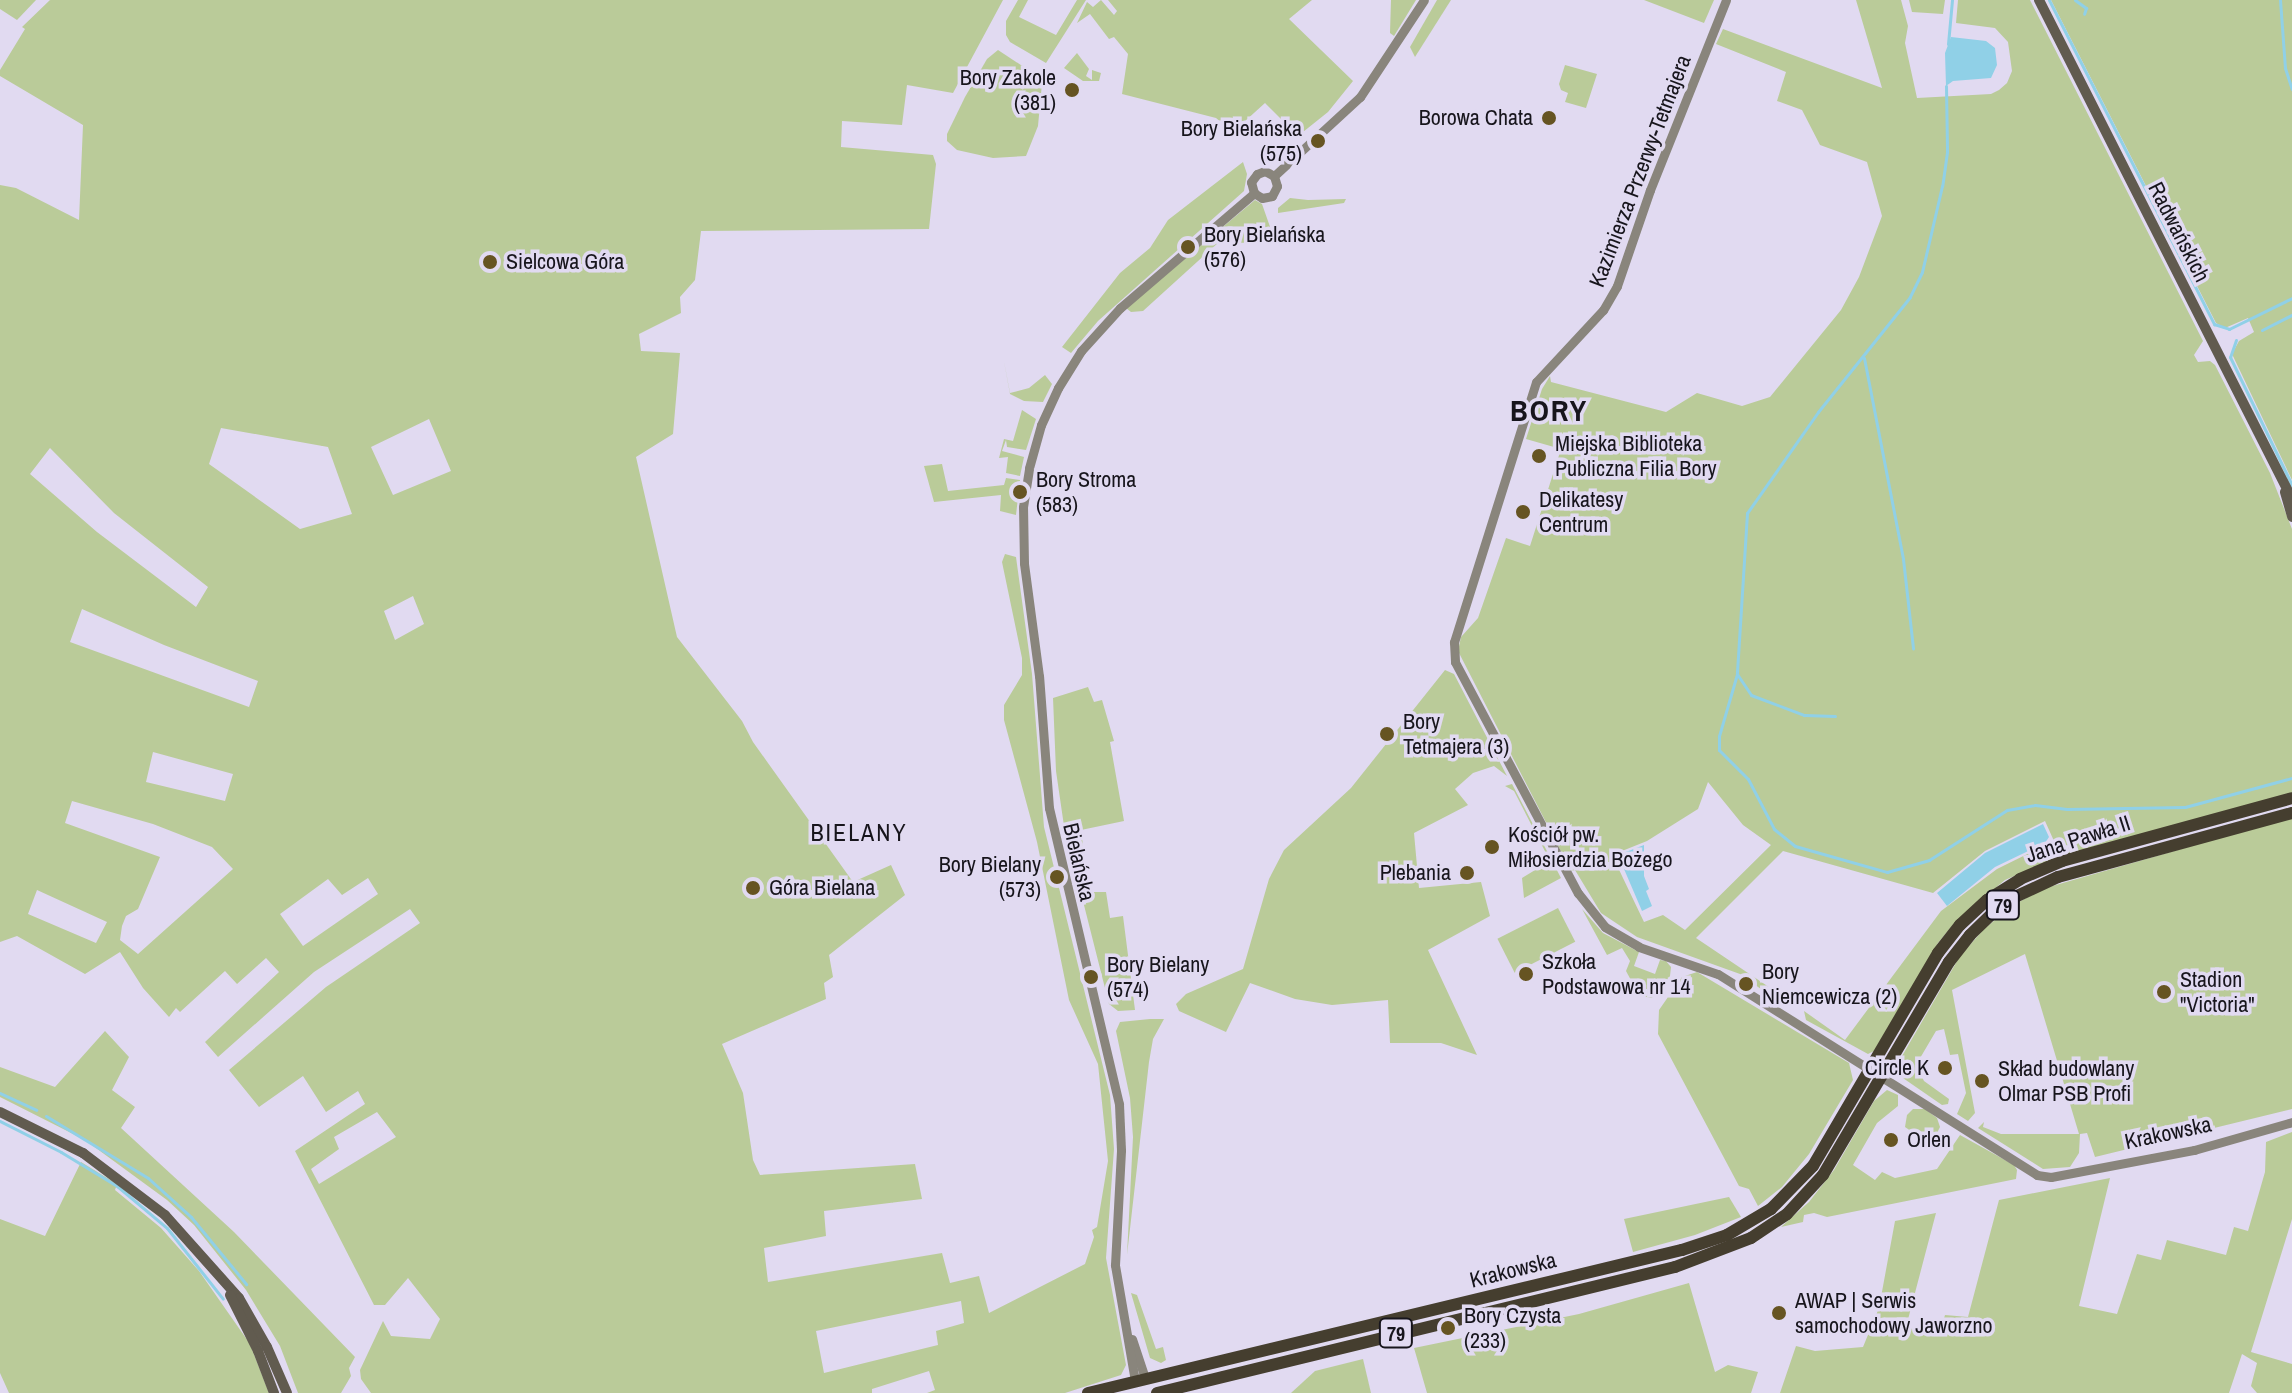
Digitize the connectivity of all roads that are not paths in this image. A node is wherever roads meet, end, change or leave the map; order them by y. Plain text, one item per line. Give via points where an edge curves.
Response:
1 (1424, 0) edge
2 (1726, 0) edge
3 (2039, 0) edge
4 (1274, 176) junction
5 (1254, 193) junction
6 (2282, 483) junction
7 (2292, 499) edge
8 (2292, 517) edge
9 (2292, 798) edge
10 (2292, 813) edge
11 (1871, 1068) junction
12 (1883, 1076) junction
13 (0, 1112) edge
14 (2292, 1122) edge
15 (220, 1276) junction
16 (1140, 1380) junction
17 (274, 1393) edge
18 (287, 1393) edge
19 (1088, 1393) edge
20 (1157, 1393) edge

1 - 4 street via 1360,97
2 - 11 street, Kazimierza Przerwy-Tetmajera via 1617,286 1603,310 1536,382 1453,655 1578,893 1601,924 1639,947 1718,974
3 - 6 main road, Radwańskich
4 - 5 street via 1257,174 1251,182
4 - 5 street via 1272,196
5 - 16 street, Bielańska via 1104,323 1073,362 1046,412 1030,460 1022,517 1052,828 1120,1114 1115,1265
6 - 7 main road, Radwańskich
6 - 8 main road, Radwańskich
9 - 11 main road, Jana Pawła II / 79 via 2062,861 2001,890 1948,940
10 - 12 main road, Jana Pawła II / 79 via 2077,871 2017,896 1959,948
11 - 12 street
11 - 16 main road, Krakowska / 79 via 1819,1158 1797,1185 1763,1215 1727,1235 1656,1257
12 - 14 street, Krakowska via 2037,1175 2051,1177 2194,1150
12 - 20 main road, Krakowska / 79 via 1830,1166 1807,1194 1774,1224 1729,1249 1675,1267
13 - 15 main road via 115,1173 165,1215
15 - 17 main road
15 - 18 main road via 254,1322
16 - 19 main road, Krakowska / 79

